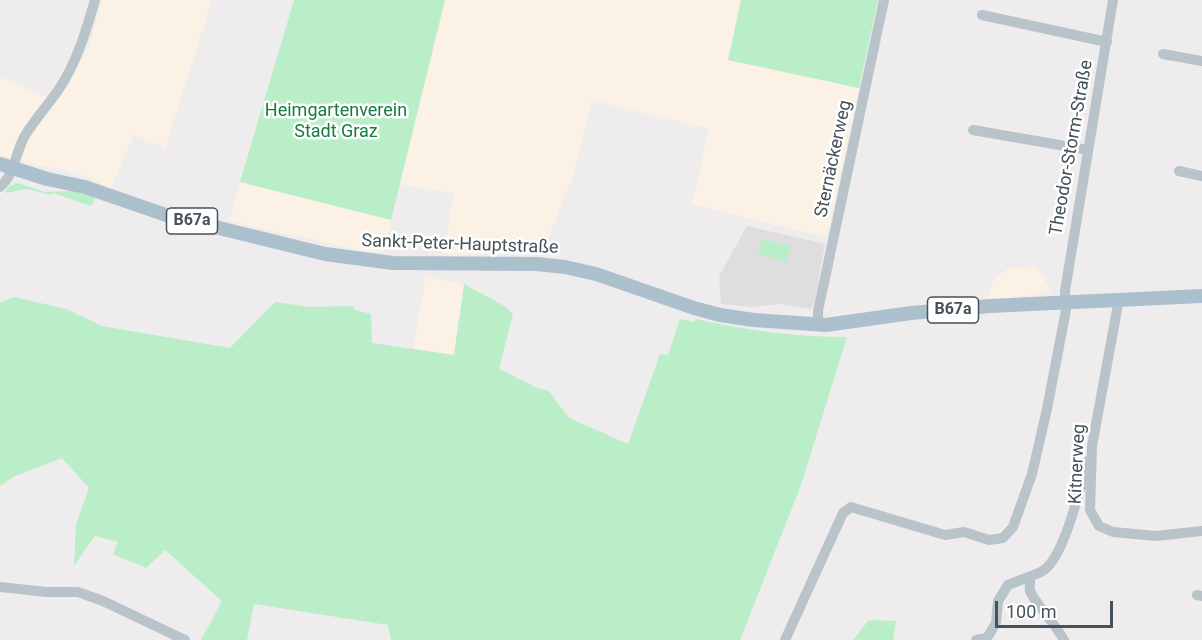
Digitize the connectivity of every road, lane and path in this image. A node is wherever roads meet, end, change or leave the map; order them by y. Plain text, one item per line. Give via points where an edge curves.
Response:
1 (95, 0) edge
2 (884, 0) edge
3 (1113, 0) edge
4 (982, 15) dead end
5 (1107, 42) junction
6 (1163, 54) dead end
7 (1202, 61) edge
8 (973, 130) dead end
9 (1088, 150) junction
10 (6, 166) edge
11 (1179, 171) dead end
12 (1202, 176) edge
13 (0, 187) edge
14 (1202, 296) edge
15 (1119, 299) junction
16 (1065, 302) junction
17 (818, 326) junction
18 (1092, 446) junction
19 (1202, 531) edge
20 (1031, 576) junction
21 (0, 586) edge
22 (184, 640) edge
23 (785, 640) edge
24 (976, 640) edge
25 (1064, 640) edge

1 - 10 street via 83,44 60,87
2 - 17 street, Sternäckerweg
3 - 5 street, Theodor-Storm-Straße
4 - 5 street
5 - 9 street, Theodor-Storm-Straße
6 - 7 street
8 - 9 street
9 - 16 street, Theodor-Storm-Straße
10 - 13 street via 9,179
10 - 17 main road, Sankt-Peter-Hauptstraße / B67a via 85,187 166,215 325,254 393,263 565,267 720,315
11 - 12 street
14 - 15 main road, Sankt-Peter-Hauptstraße / B67a
15 - 16 main road, Sankt-Peter-Hauptstraße / B67a
15 - 18 street, Kitnerweg
16 - 17 main road, Sankt-Peter-Hauptstraße / B67a via 911,313
16 - 23 street via 1037,453 1013,527 1003,538 989,540 964,532 945,535 851,507 843,513
18 - 19 street, Kitnerweg via 1090,510 1099,526 1113,532 1156,536
18 - 20 street via 1065,537 1045,570
20 - 24 street via 1008,585 998,601 996,623 987,638
20 - 25 street via 1031,592
21 - 22 street via 78,592

